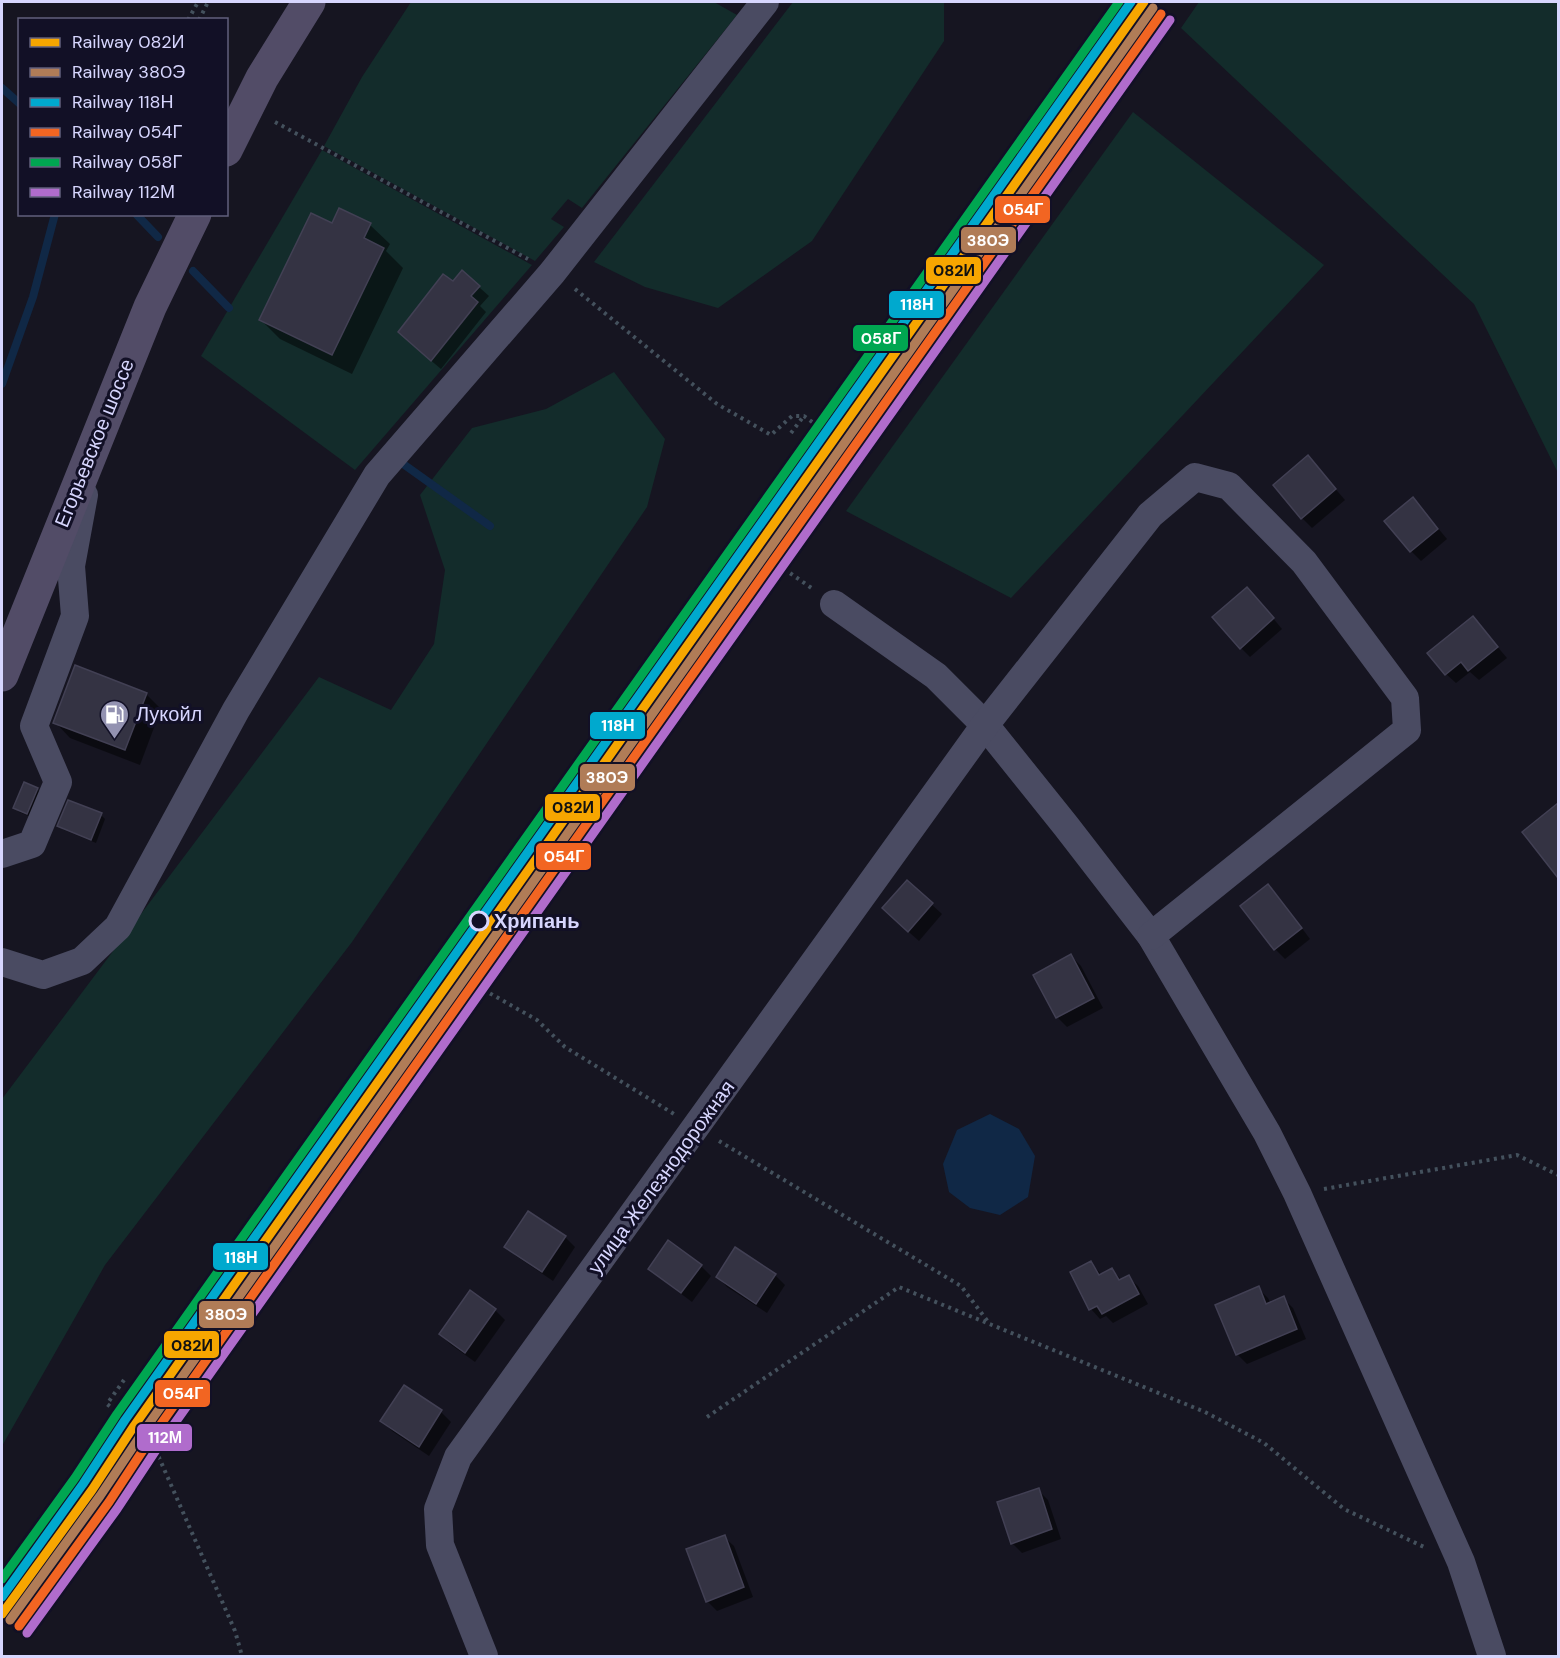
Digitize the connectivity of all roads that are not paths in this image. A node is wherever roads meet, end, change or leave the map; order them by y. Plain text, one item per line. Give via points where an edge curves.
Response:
1 (309, 2) edge
2 (765, 2) edge
3 (228, 146) edge
4 (194, 216) edge
5 (93, 447) junction
6 (834, 604) road end
7 (2, 675) edge
8 (985, 725) junction
9 (2, 854) edge
10 (1151, 936) junction
11 (2, 962) edge
12 (484, 1656) edge
13 (1492, 1656) edge

1 - 3 main road via 262,78
2 - 11 street via 377,475 236,710 118,927 82,961 43,975
4 - 5 main road, Егорьевское шоссе via 150,307
5 - 7 main road, Егорьевское шоссе
5 - 9 street via 71,566 75,616 34,726 58,782 32,844
6 - 8 street via 936,676
8 - 10 street
8 - 10 street, улица Железнодорожная via 1150,515 1195,477 1229,486 1304,562 1405,698 1407,730
8 - 12 street, улица Железнодорожная via 458,1457 438,1509 440,1545
10 - 13 street via 1267,1133 1297,1193 1461,1562

